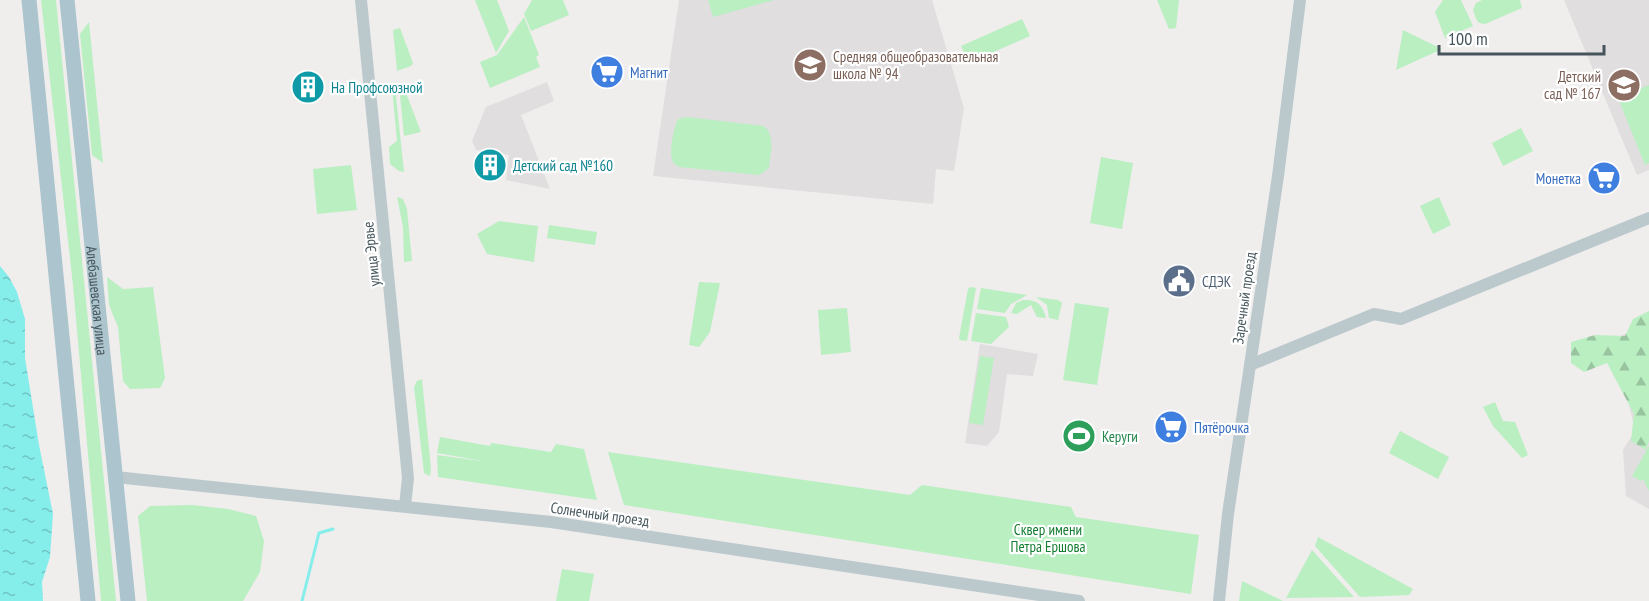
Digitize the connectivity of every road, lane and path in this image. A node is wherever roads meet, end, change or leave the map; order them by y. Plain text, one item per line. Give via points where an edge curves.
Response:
1 (29, 0) edge
2 (67, 0) edge
3 (361, 0) edge
4 (1300, 0) edge
5 (1649, 218) edge
6 (1250, 365) junction
7 (115, 477) junction
8 (405, 506) junction
9 (88, 601) edge
10 (128, 601) edge
11 (1079, 601) edge
12 (1219, 601) edge

1 - 9 main road
2 - 7 main road, Алебашевская улица
3 - 8 street, улица Эрвье via 408,478
4 - 6 street, Заречный проезд
5 - 6 street via 1401,319 1374,314
6 - 12 street, Заречный проезд
7 - 8 street, Солнечный проезд
7 - 10 main road, Алебашевская улица
8 - 11 street, Солнечный проезд via 575,525

